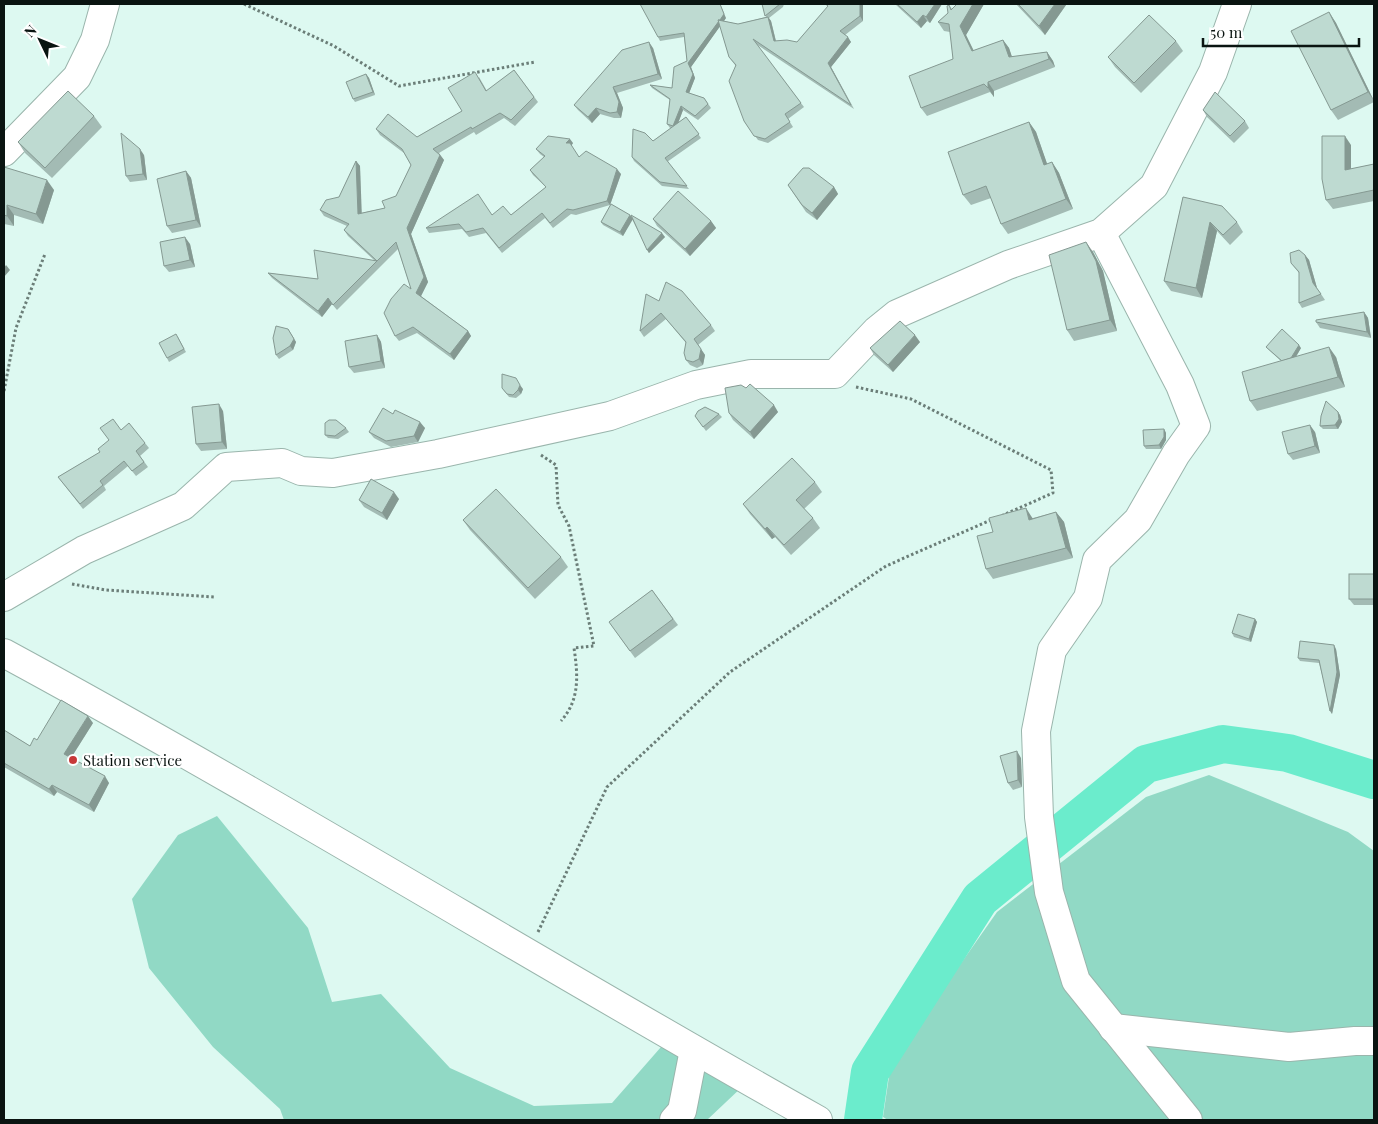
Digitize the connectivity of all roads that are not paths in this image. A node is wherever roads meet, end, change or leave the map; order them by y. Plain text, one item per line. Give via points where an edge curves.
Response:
1 (105, 4) edge
2 (1243, 5) edge
3 (4, 152) edge
4 (1101, 233) junction
5 (4, 597) edge
6 (4, 653) edge
7 (1113, 1028) junction
8 (1374, 1041) edge
9 (694, 1050) junction
10 (674, 1120) edge
11 (818, 1120) edge
12 (1188, 1120) edge

1 - 3 main road via 95,40 77,77
2 - 4 main road via 1213,72 1154,186
4 - 5 main road via 1008,266 897,314 834,374 751,374 696,385 610,416 438,454 333,473 301,471 282,462 226,467 183,506 84,550
4 - 7 main road via 1176,376 1196,426 1138,520 1097,560 1088,598 1052,650 1036,731 1040,817 1049,892 1076,981
6 - 9 main road via 114,712
7 - 8 main road via 1289,1047
7 - 12 main road
9 - 10 main road via 682,1111
9 - 11 main road

